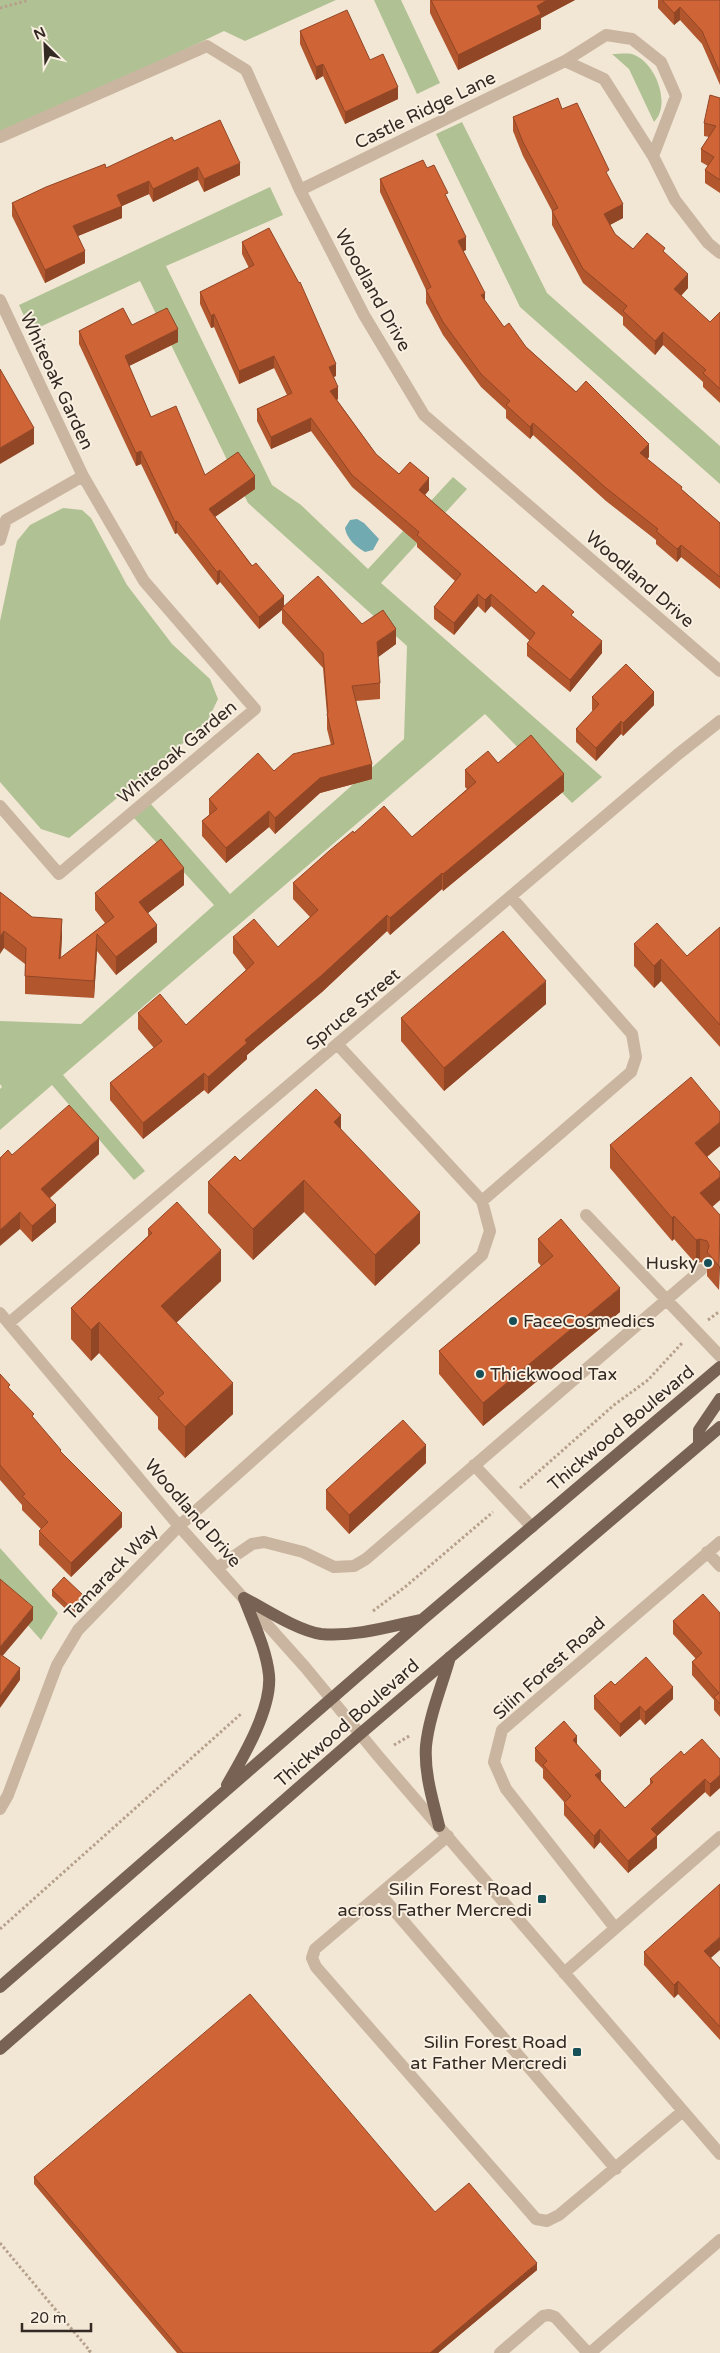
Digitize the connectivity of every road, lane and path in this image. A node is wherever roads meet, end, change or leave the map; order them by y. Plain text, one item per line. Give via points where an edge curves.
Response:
1 (29, 0) edge
2 (0, 8) edge
3 (565, 61) junction
4 (0, 137) edge
5 (653, 156) junction
6 (300, 190) junction
7 (720, 253) edge
8 (0, 300) edge
9 (83, 476) junction
10 (0, 540) edge
11 (720, 671) edge
12 (720, 721) edge
13 (0, 806) edge
14 (511, 897) junction
15 (338, 1045) junction
16 (482, 1201) junction
17 (586, 1215) dead end
18 (701, 1270) dead end
19 (666, 1300) junction
20 (720, 1311) edge
21 (0, 1313) edge
22 (713, 1316) dead end
23 (9, 1323) junction
24 (673, 1351) dead end
25 (720, 1356) edge
26 (720, 1367) edge
27 (720, 1398) edge
28 (720, 1427) edge
29 (699, 1445) junction
30 (474, 1465) junction
31 (524, 1486) dead end
32 (488, 1516) dead end
33 (179, 1526) junction
34 (532, 1527) junction
35 (720, 1542) edge
36 (707, 1552) junction
37 (720, 1566) edge
38 (218, 1568) junction
39 (244, 1598) junction
40 (366, 1614) dead end
41 (422, 1619) junction
42 (450, 1657) junction
43 (332, 1699) junction
44 (246, 1707) dead end
45 (416, 1732) dead end
46 (360, 1734) junction
47 (394, 1745) dead end
48 (222, 1793) junction
49 (0, 1809) edge
50 (439, 1826) junction
51 (448, 1836) junction
52 (720, 1837) edge
53 (380, 1894) junction
54 (615, 1928) junction
55 (0, 1929) edge
56 (564, 1973) junction
57 (0, 1987) edge
58 (0, 2049) edge
59 (683, 2111) junction
60 (720, 2154) edge
61 (616, 2169) junction
62 (720, 2240) edge
63 (0, 2243) edge
64 (88, 2353) edge
65 (500, 2353) edge
66 (589, 2353) edge

1 - 2 path
3 - 5 street via 604,79
3 - 5 street, Castle Ridge Lane via 606,35 632,39 661,62 676,96
3 - 6 street, Castle Ridge Lane
4 - 6 street, Woodland Drive via 207,46 246,70
5 - 7 street via 675,200 708,243
6 - 11 street, Woodland Drive via 364,315 424,415
8 - 9 street, Whiteoak Garden
9 - 10 street, Whiteoak Garden via 6,520
9 - 13 street, Whiteoak Garden via 144,581 255,710 59,874
12 - 14 street, Spruce Street
14 - 15 street, Spruce Street
14 - 16 street via 632,1034 636,1057 631,1072
15 - 16 street
15 - 23 street, Spruce Street
16 - 33 street, Tamarack Way via 490,1231 482,1255
17 - 19 street
18 - 19 street
19 - 25 street
19 - 30 street
20 - 22 path
21 - 23 street, Woodland Drive
23 - 33 street, Woodland Drive
24 - 31 path via 648,1380 614,1405
26 - 34 main road, Thickwood Boulevard
27 - 29 main road via 699,1430
28 - 29 main road, Thickwood Boulevard
29 - 42 main road, Thickwood Boulevard
30 - 34 street
30 - 38 street via 354,1566 334,1567 303,1552 264,1542 252,1544
32 - 40 path via 392,1598
33 - 38 street, Woodland Drive
33 - 49 street, Tamarack Way via 78,1630 57,1665
34 - 41 main road, Thickwood Boulevard
35 - 36 street, Silin Forest Road
36 - 37 street
36 - 54 street, Silin Forest Road via 502,1730 494,1762 506,1789
38 - 39 street, Woodland Drive
39 - 41 main road via 320,1634 367,1632
39 - 43 street, Woodland Drive
39 - 48 main road via 265,1655 269,1689 256,1733
41 - 43 main road, Thickwood Boulevard
42 - 46 main road, Thickwood Boulevard
42 - 50 main road via 426,1747
43 - 46 street, Woodland Drive
43 - 48 main road, Thickwood Boulevard
44 - 55 path via 236,1722
45 - 47 path
46 - 50 street
46 - 58 main road, Thickwood Boulevard
48 - 57 main road, Thickwood Boulevard
50 - 51 street
51 - 53 street
51 - 56 street
52 - 54 street
53 - 61 street
53 - 61 street via 315,1949 312,1958 316,1967 536,2219 547,2221 559,2215
54 - 56 street
56 - 59 street
59 - 60 street
59 - 61 street
62 - 66 street
63 - 64 path via 90,2350
65 - 66 street via 543,2316 549,2315 555,2317

